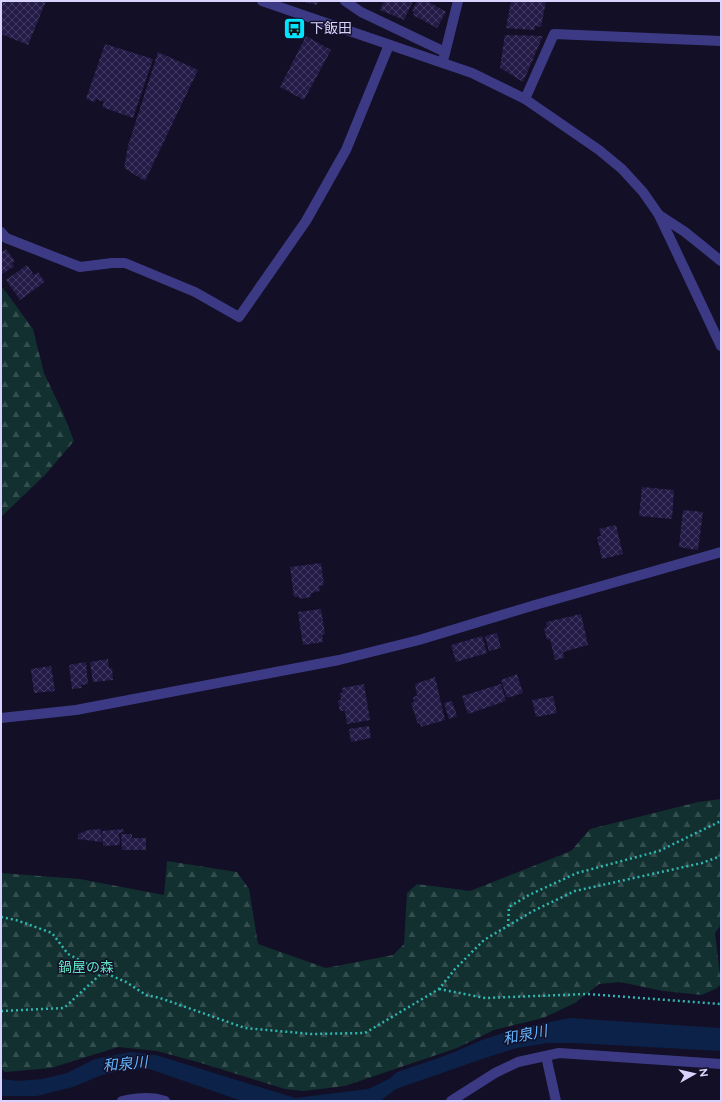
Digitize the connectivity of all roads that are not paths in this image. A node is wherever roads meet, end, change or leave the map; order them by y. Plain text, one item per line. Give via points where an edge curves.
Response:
1 (262, 1) edge
2 (345, 1) edge
3 (458, 1) edge
4 (721, 41) edge
5 (389, 45) junction
6 (445, 52) junction
7 (442, 63) junction
8 (525, 99) junction
9 (659, 215) junction
10 (1, 232) edge
11 (721, 261) edge
12 (721, 346) edge
13 (721, 552) edge
14 (1, 718) edge
15 (546, 1056) junction
16 (721, 1064) edge
17 (139, 1100) edge
18 (122, 1101) edge
19 (165, 1101) edge
20 (451, 1101) edge
21 (556, 1101) edge

1 - 5 street
2 - 6 street via 361,12
3 - 6 street
4 - 8 street via 554,34
5 - 7 street
5 - 10 street via 346,150 306,221 239,317 195,292 125,263 80,267 6,238
6 - 7 street
7 - 8 street via 472,73
8 - 9 street via 622,169
9 - 11 street
9 - 12 street
13 - 14 street via 419,640 339,660 76,710
15 - 16 street via 559,1053
15 - 20 street via 518,1062 495,1073
15 - 21 street
17 - 18 street
17 - 19 street

